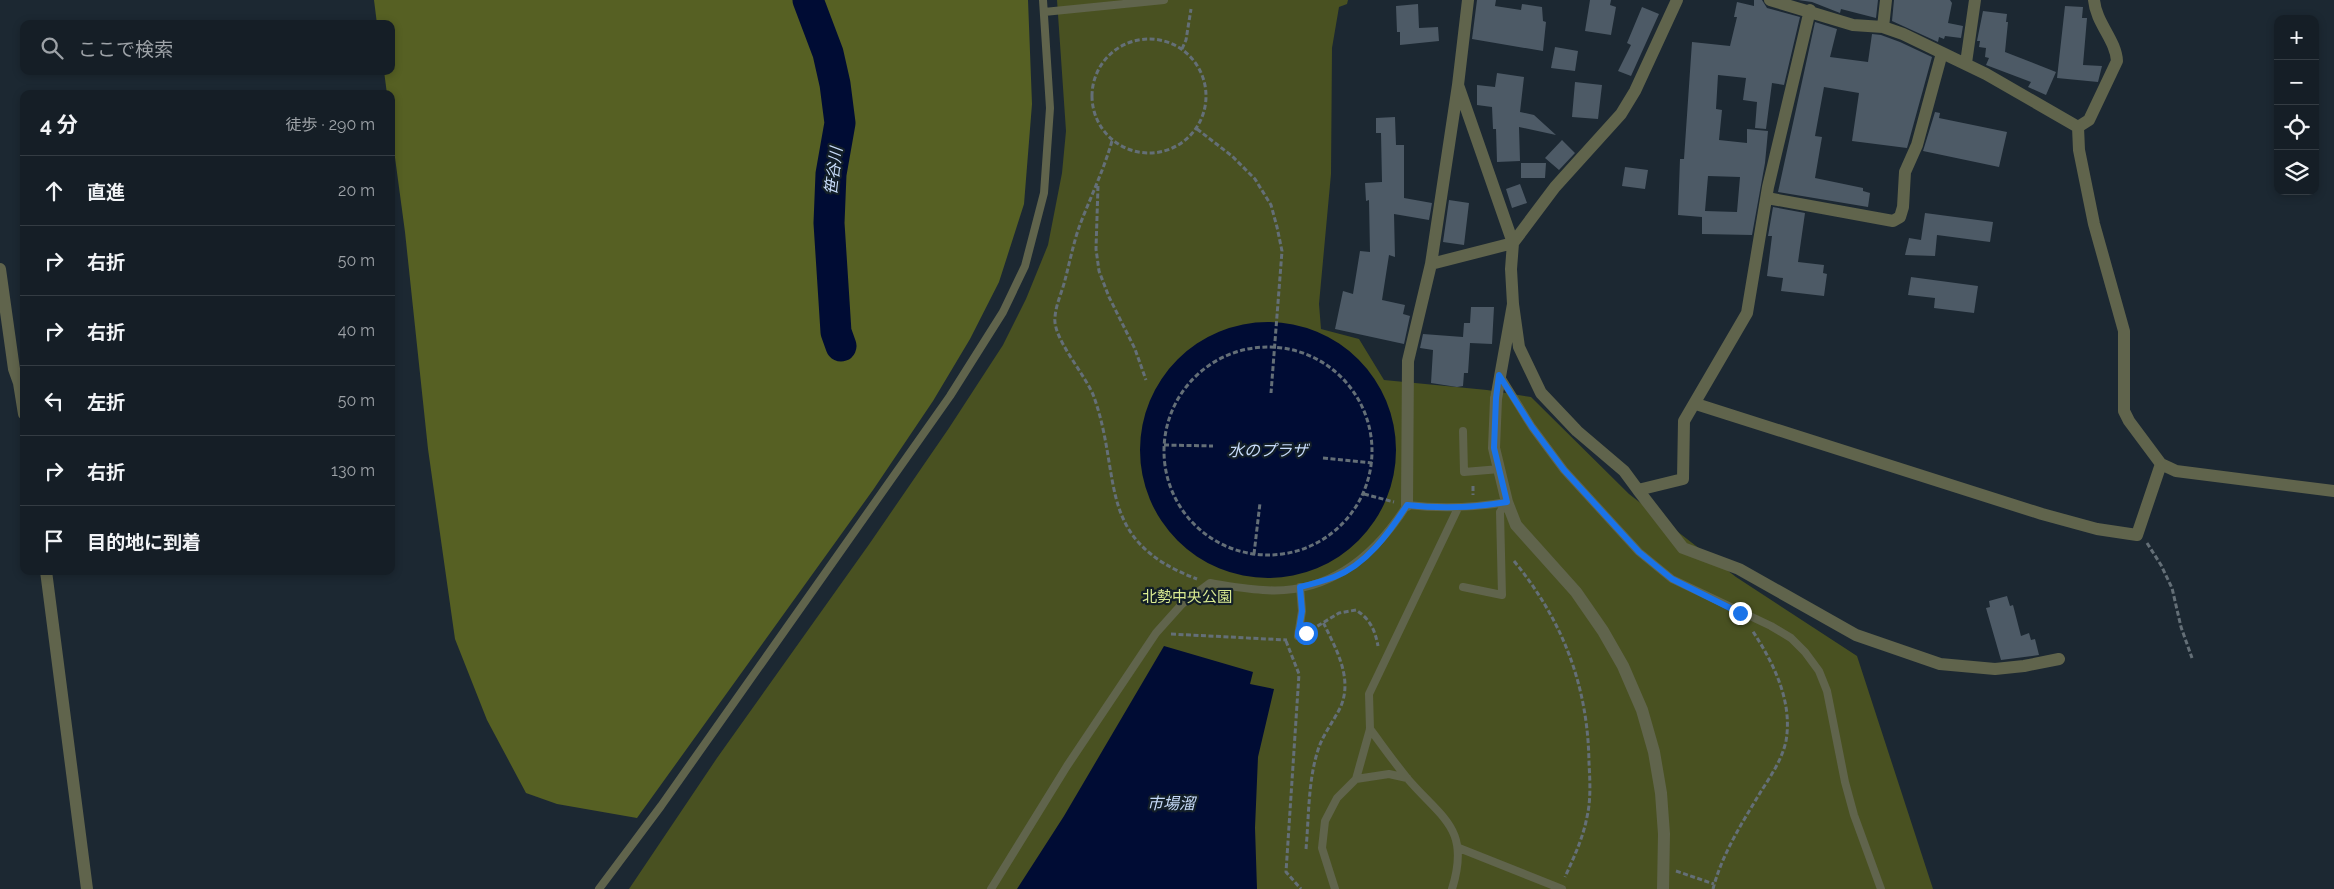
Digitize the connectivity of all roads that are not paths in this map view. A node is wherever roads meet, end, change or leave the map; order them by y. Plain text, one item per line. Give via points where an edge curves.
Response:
1 (1043, 0) edge
2 (1164, 0) edge
3 (1468, 0) edge
4 (1677, 0) edge
5 (1770, 0) edge
6 (1886, 0) edge
7 (1975, 0) edge
8 (2094, 0) edge
9 (1810, 10) junction
10 (1044, 12) junction
11 (1883, 27) junction
12 (1942, 53) junction
13 (1966, 63) junction
14 (1458, 85) junction
15 (2078, 127) junction
16 (1767, 198) junction
17 (1513, 243) junction
18 (1430, 264) junction
19 (0, 268) edge
20 (1513, 304) junction
21 (1499, 375) junction
22 (20, 383) edge
23 (1696, 404) junction
24 (1463, 431) dead end
25 (2161, 464) junction
26 (1500, 469) junction
27 (1638, 490) junction
28 (2334, 491) edge
29 (1507, 502) junction
30 (1407, 505) junction
31 (1458, 508) junction
32 (47, 575) edge
33 (1300, 587) junction
34 (1463, 587) dead end
35 (1298, 636) road end
36 (2059, 659) dead end
37 (1370, 729) junction
38 (1407, 778) junction
39 (1356, 779) junction
40 (1459, 848) junction
41 (1561, 888) edge
42 (87, 889) edge
43 (599, 889) edge
44 (991, 889) edge
45 (1335, 889) edge
46 (1452, 889) edge
47 (1663, 889) edge
48 (1881, 889) edge

1 - 10 lane
2 - 10 lane
3 - 14 street
4 - 17 street via 1621,114 1555,186
5 - 9 street
6 - 11 street
7 - 13 street
8 - 15 street via 2098,19 2117,54 2117,61 2089,120
9 - 11 street via 1853,25
9 - 16 street
10 - 43 lane via 1050,108 1044,193 1025,266 1003,312 950,396 662,806
11 - 12 street
12 - 13 street
12 - 16 street via 1917,145 1905,172 1900,217 1893,221
13 - 15 street
14 - 17 street
14 - 18 street
15 - 25 street via 2079,150 2094,224 2124,331 2124,411
16 - 23 street via 1747,313
17 - 18 street
17 - 20 street
18 - 30 street via 1408,361
19 - 22 street via 14,368
20 - 21 street
20 - 27 street via 1519,347 1541,394 1576,431 1624,471
21 - 26 street via 1494,448
21 - 48 lane via 1564,470 1639,552 1672,579 1791,638 1805,652 1819,671 1827,691 1850,798
23 - 25 street via 2042,514 2097,529 2137,535
23 - 27 street via 1684,422 1683,479
24 - 26 lane via 1464,472
25 - 28 street via 2176,471
26 - 29 street
27 - 36 street via 1683,548 1739,568 1856,635 1940,664 1995,669
29 - 31 lane
29 - 34 lane via 1500,512 1502,595
29 - 47 street via 1516,524 1576,592 1604,631 1638,701 1654,752 1659,785 1664,834
30 - 31 lane
30 - 33 lane via 1382,540 1357,564 1335,577
31 - 37 lane via 1369,694
32 - 42 street
33 - 35 lane via 1302,611
33 - 44 lane via 1265,590 1210,583 1182,604 1156,633 1067,766
37 - 38 lane
37 - 39 lane
38 - 39 lane via 1389,774
38 - 40 lane via 1452,828
39 - 45 lane via 1336,798 1325,821 1322,848
40 - 41 lane
40 - 46 lane via 1458,870

